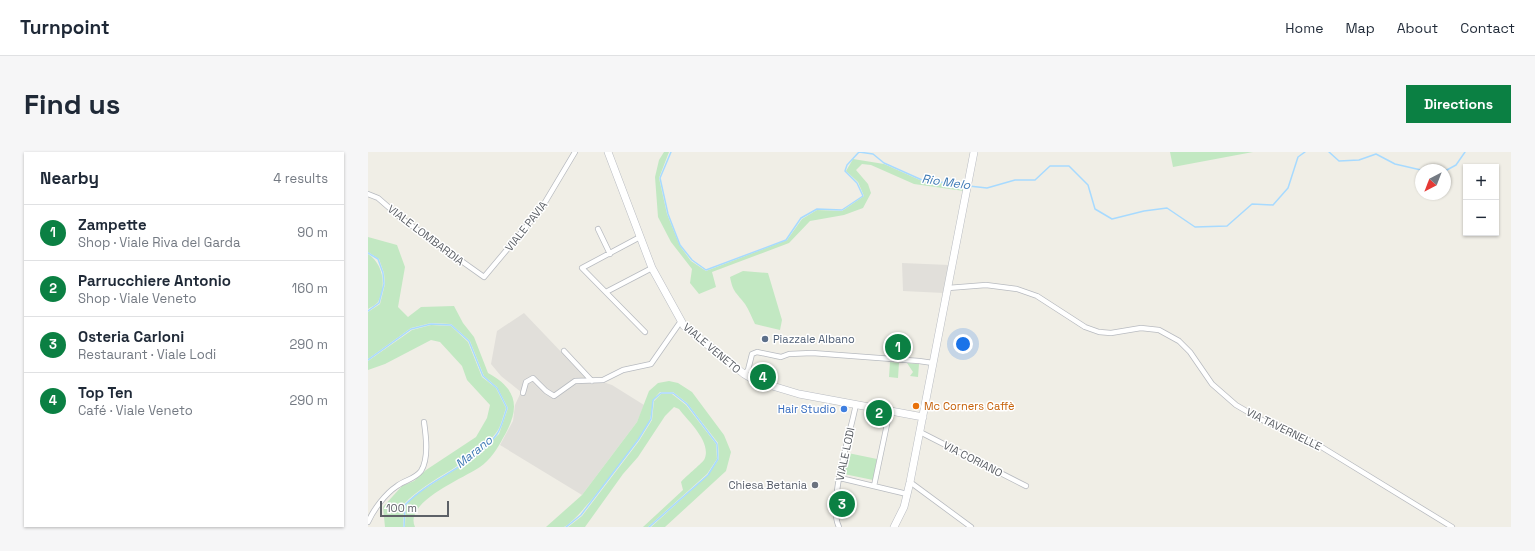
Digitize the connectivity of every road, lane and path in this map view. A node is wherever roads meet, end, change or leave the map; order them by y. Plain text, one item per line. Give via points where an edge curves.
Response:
1 (575, 152) edge
2 (608, 152) edge
3 (974, 152) edge
4 (368, 194) edge
5 (598, 229) dead end
6 (640, 237) junction
7 (610, 254) junction
8 (652, 268) junction
9 (484, 277) joint
10 (948, 288) junction
11 (606, 292) junction
12 (681, 321) junction
13 (645, 332) dead end
14 (564, 351) dead end
15 (933, 363) junction
16 (744, 374) junction
17 (592, 381) junction
18 (523, 393) dead end
19 (856, 404) junction
20 (890, 410) junction
21 (923, 417) junction
22 (424, 422) dead end
23 (920, 432) junction
24 (840, 478) junction
25 (910, 482) junction
26 (874, 486) junction
27 (1026, 486) dead end
28 (907, 494) junction
29 (368, 522) edge
30 (839, 527) edge
31 (894, 527) edge
32 (971, 527) edge
33 (1452, 527) edge

1 - 9 street, VIALE PAVIA via 537,215
2 - 6 main road, VIALE VENETO
3 - 10 main road
4 - 9 street, VIALE LOMBARDIA via 378,198 401,218
5 - 7 street
6 - 7 street
6 - 8 main road, VIALE VENETO
7 - 11 street via 582,268
8 - 11 street
8 - 12 main road, VIALE VENETO
10 - 15 main road
10 - 33 street, VIA TAVERNELLE via 986,285 1017,289 1037,296 1085,327 1099,332 1111,333 1140,328 1159,330 1190,352 1212,384 1236,405 1260,419 1315,443
11 - 13 street
12 - 16 main road, VIALE VENETO
12 - 17 street via 651,364 622,370 603,380
14 - 17 street
15 - 16 street via 812,353 777,357 757,352 752,354 748,370
15 - 21 main road
16 - 19 main road, VIALE VENETO via 769,386
17 - 18 street via 575,381 554,396 533,378 526,382
19 - 20 main road, VIALE VENETO
19 - 24 street, VIALE LODI
20 - 21 main road, VIALE VENETO
20 - 26 street
21 - 23 main road
22 - 29 street via 425,457 421,471 397,486 380,503
23 - 25 main road
23 - 27 street, VIA CORIANO
24 - 26 street
24 - 30 street, VIALE LODI via 835,507
25 - 28 main road
25 - 32 street
26 - 28 street
28 - 31 main road

